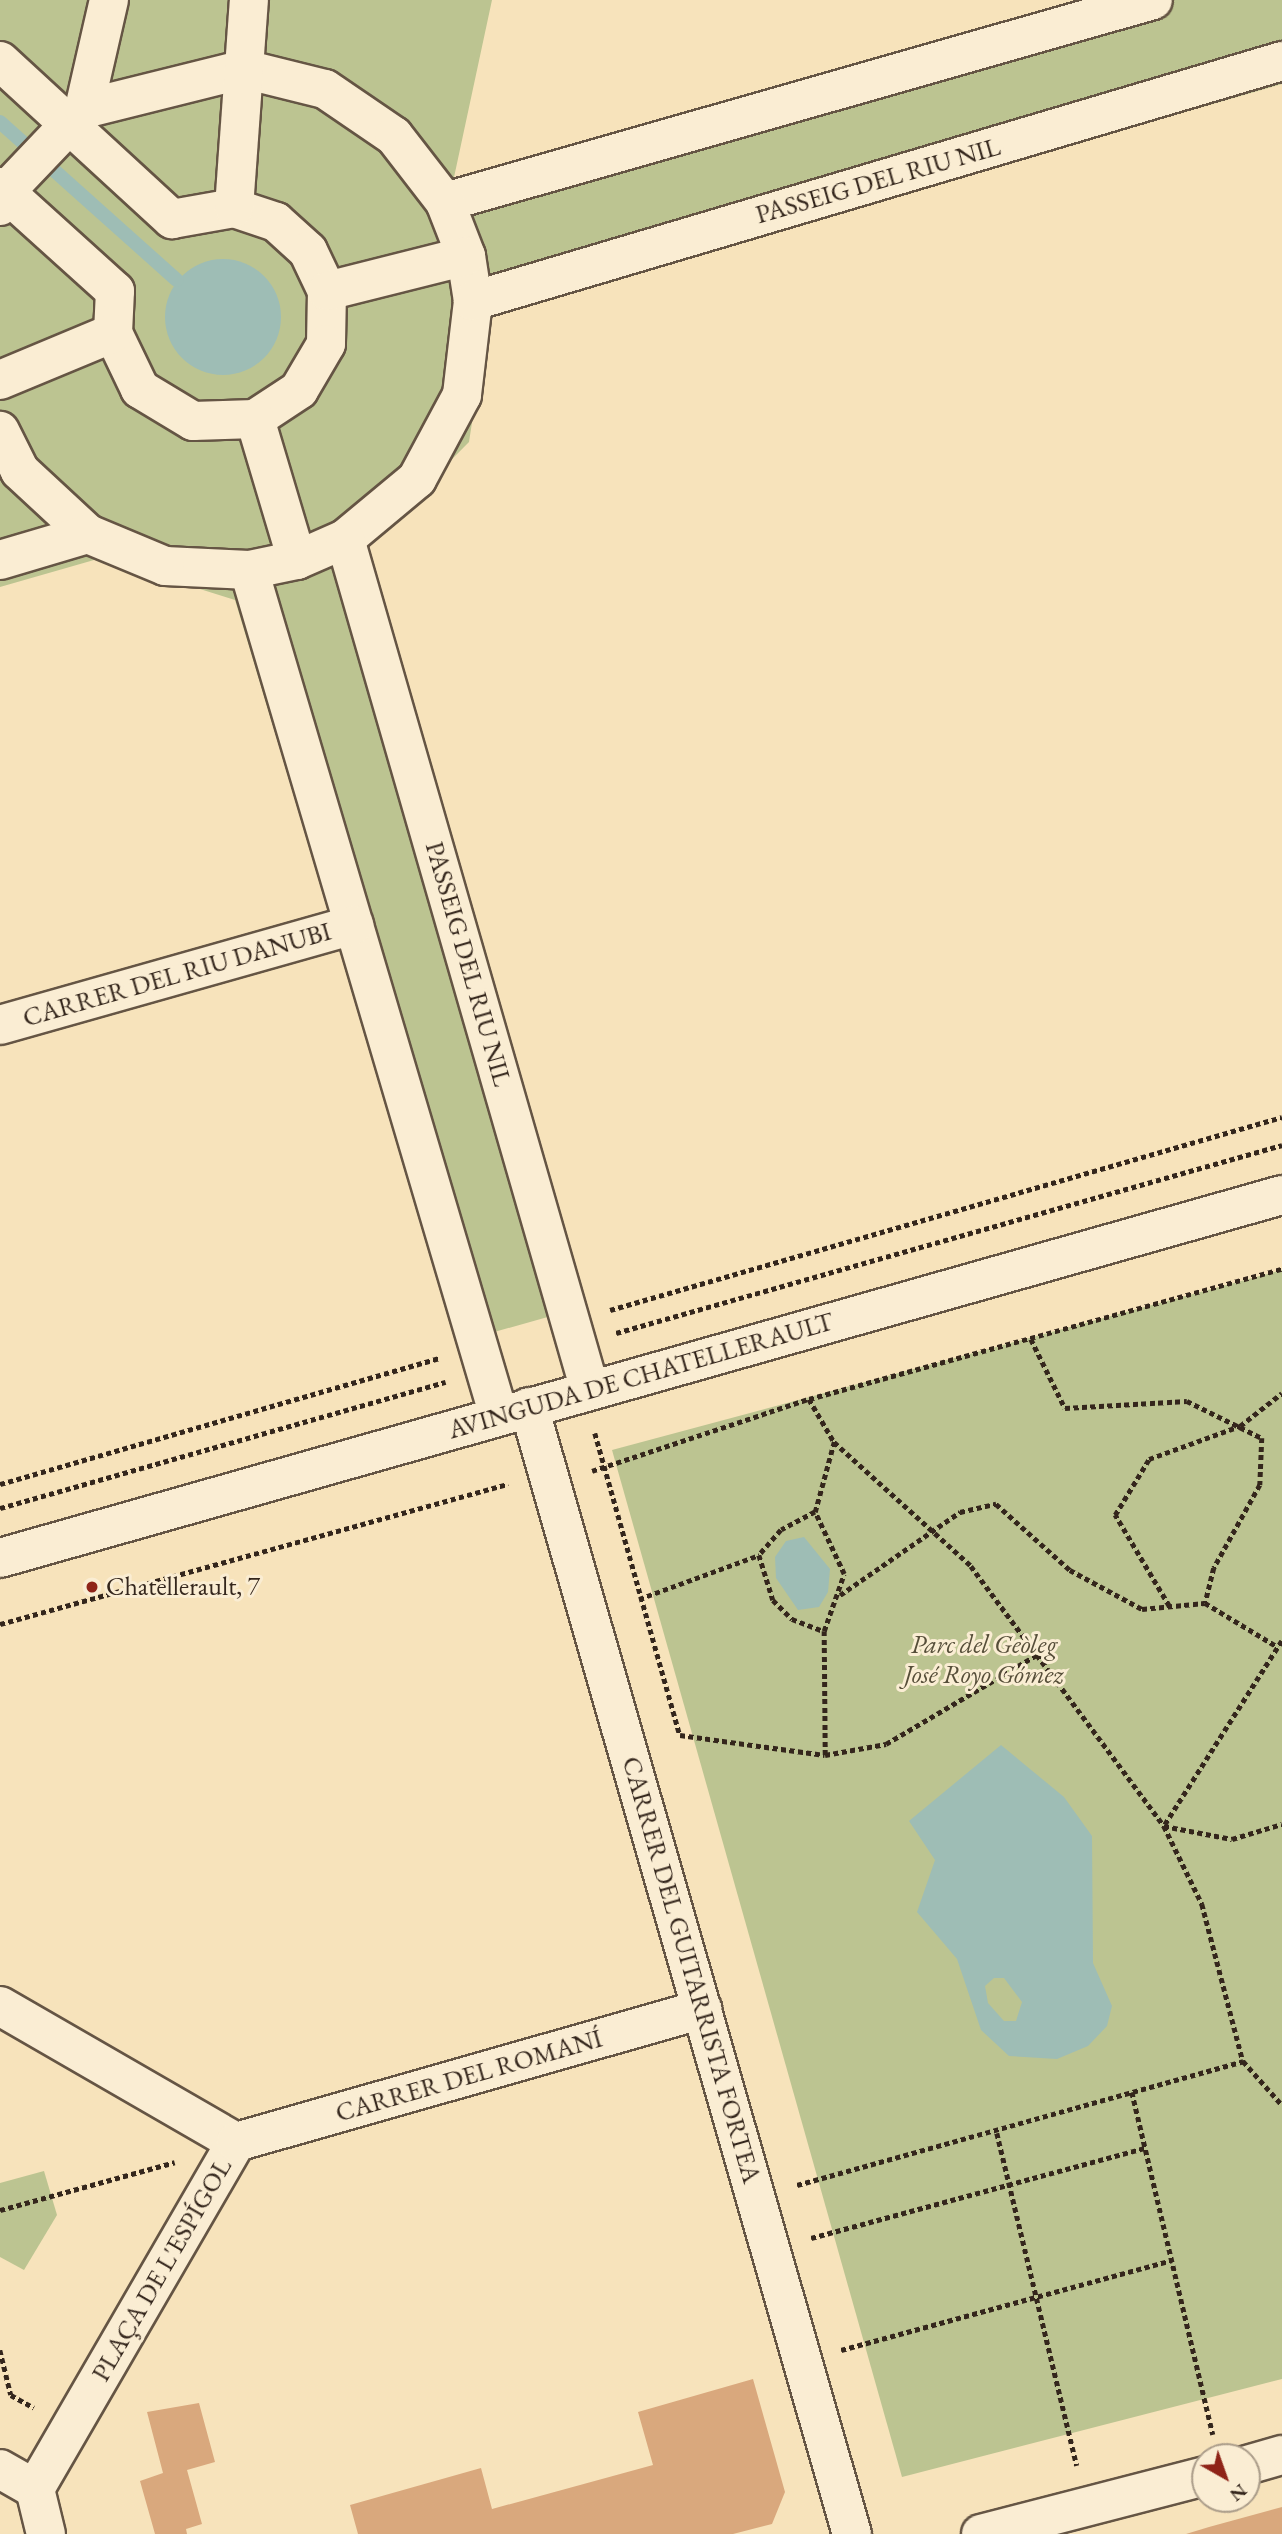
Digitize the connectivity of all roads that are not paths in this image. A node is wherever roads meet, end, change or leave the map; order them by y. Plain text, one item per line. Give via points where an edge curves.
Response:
1 (109, 0) edge
2 (249, 0) edge
3 (1153, 0) edge
4 (0, 61) edge
5 (1282, 61) edge
6 (244, 69) junction
7 (34, 162) edge
8 (445, 202) junction
9 (234, 208) junction
10 (466, 256) junction
11 (327, 291) junction
12 (473, 301) junction
13 (113, 333) junction
14 (0, 380) edge
15 (255, 419) junction
16 (0, 431) edge
17 (88, 534) junction
18 (345, 539) junction
19 (0, 560) edge
20 (297, 560) junction
21 (249, 570) junction
22 (354, 925) junction
23 (0, 1025) edge
24 (1282, 1195) edge
25 (590, 1390) junction
26 (514, 1412) junction
27 (0, 1558) edge
28 (0, 2006) edge
29 (702, 2009) junction
30 (236, 2142) junction
31 (1282, 2455) edge
32 (1261, 2461) edge
33 (1191, 2467) edge
34 (0, 2469) edge
35 (35, 2489) junction
36 (46, 2534) edge
37 (852, 2534) edge
38 (981, 2534) edge

1 - 7 street
2 - 6 street
3 - 8 street
4 - 7 street
5 - 12 street, PASSEIG DEL RIU NIL
6 - 7 street
6 - 8 street via 325,89 394,136
6 - 9 street
7 - 9 street via 172,219
7 - 13 street via 115,291
8 - 10 street
9 - 11 street via 276,222 300,244
10 - 11 street
10 - 12 street
11 - 15 street via 326,344 299,390
12 - 18 street via 462,395 417,479
13 - 14 street
13 - 15 street via 140,389 193,421
15 - 20 street
16 - 17 street via 20,471
17 - 19 street
17 - 21 street via 165,566
18 - 20 street
18 - 25 street, PASSEIG DEL RIU NIL
20 - 21 street
21 - 22 street
22 - 23 street, CARRER DEL RIU DANUBI
22 - 26 street via 481,1359
24 - 25 street, AVINGUDA DE CHATELLERAULT
25 - 26 street, AVINGUDA DE CHATELLERAULT
26 - 27 street, AVINGUDA DE CHATELLERAULT
26 - 29 street, CARRER DEL GUITARRISTA FORTEA via 551,1484
28 - 30 street, PLAÇA DE L'ESPÍGOL
29 - 30 street, CARRER DEL ROMANÍ
29 - 37 street, CARRER DEL GUITARRISTA FORTEA
30 - 35 street, PLAÇA DE L'ESPÍGOL
31 - 32 street
33 - 38 street via 1086,2506
34 - 35 street
35 - 36 street

